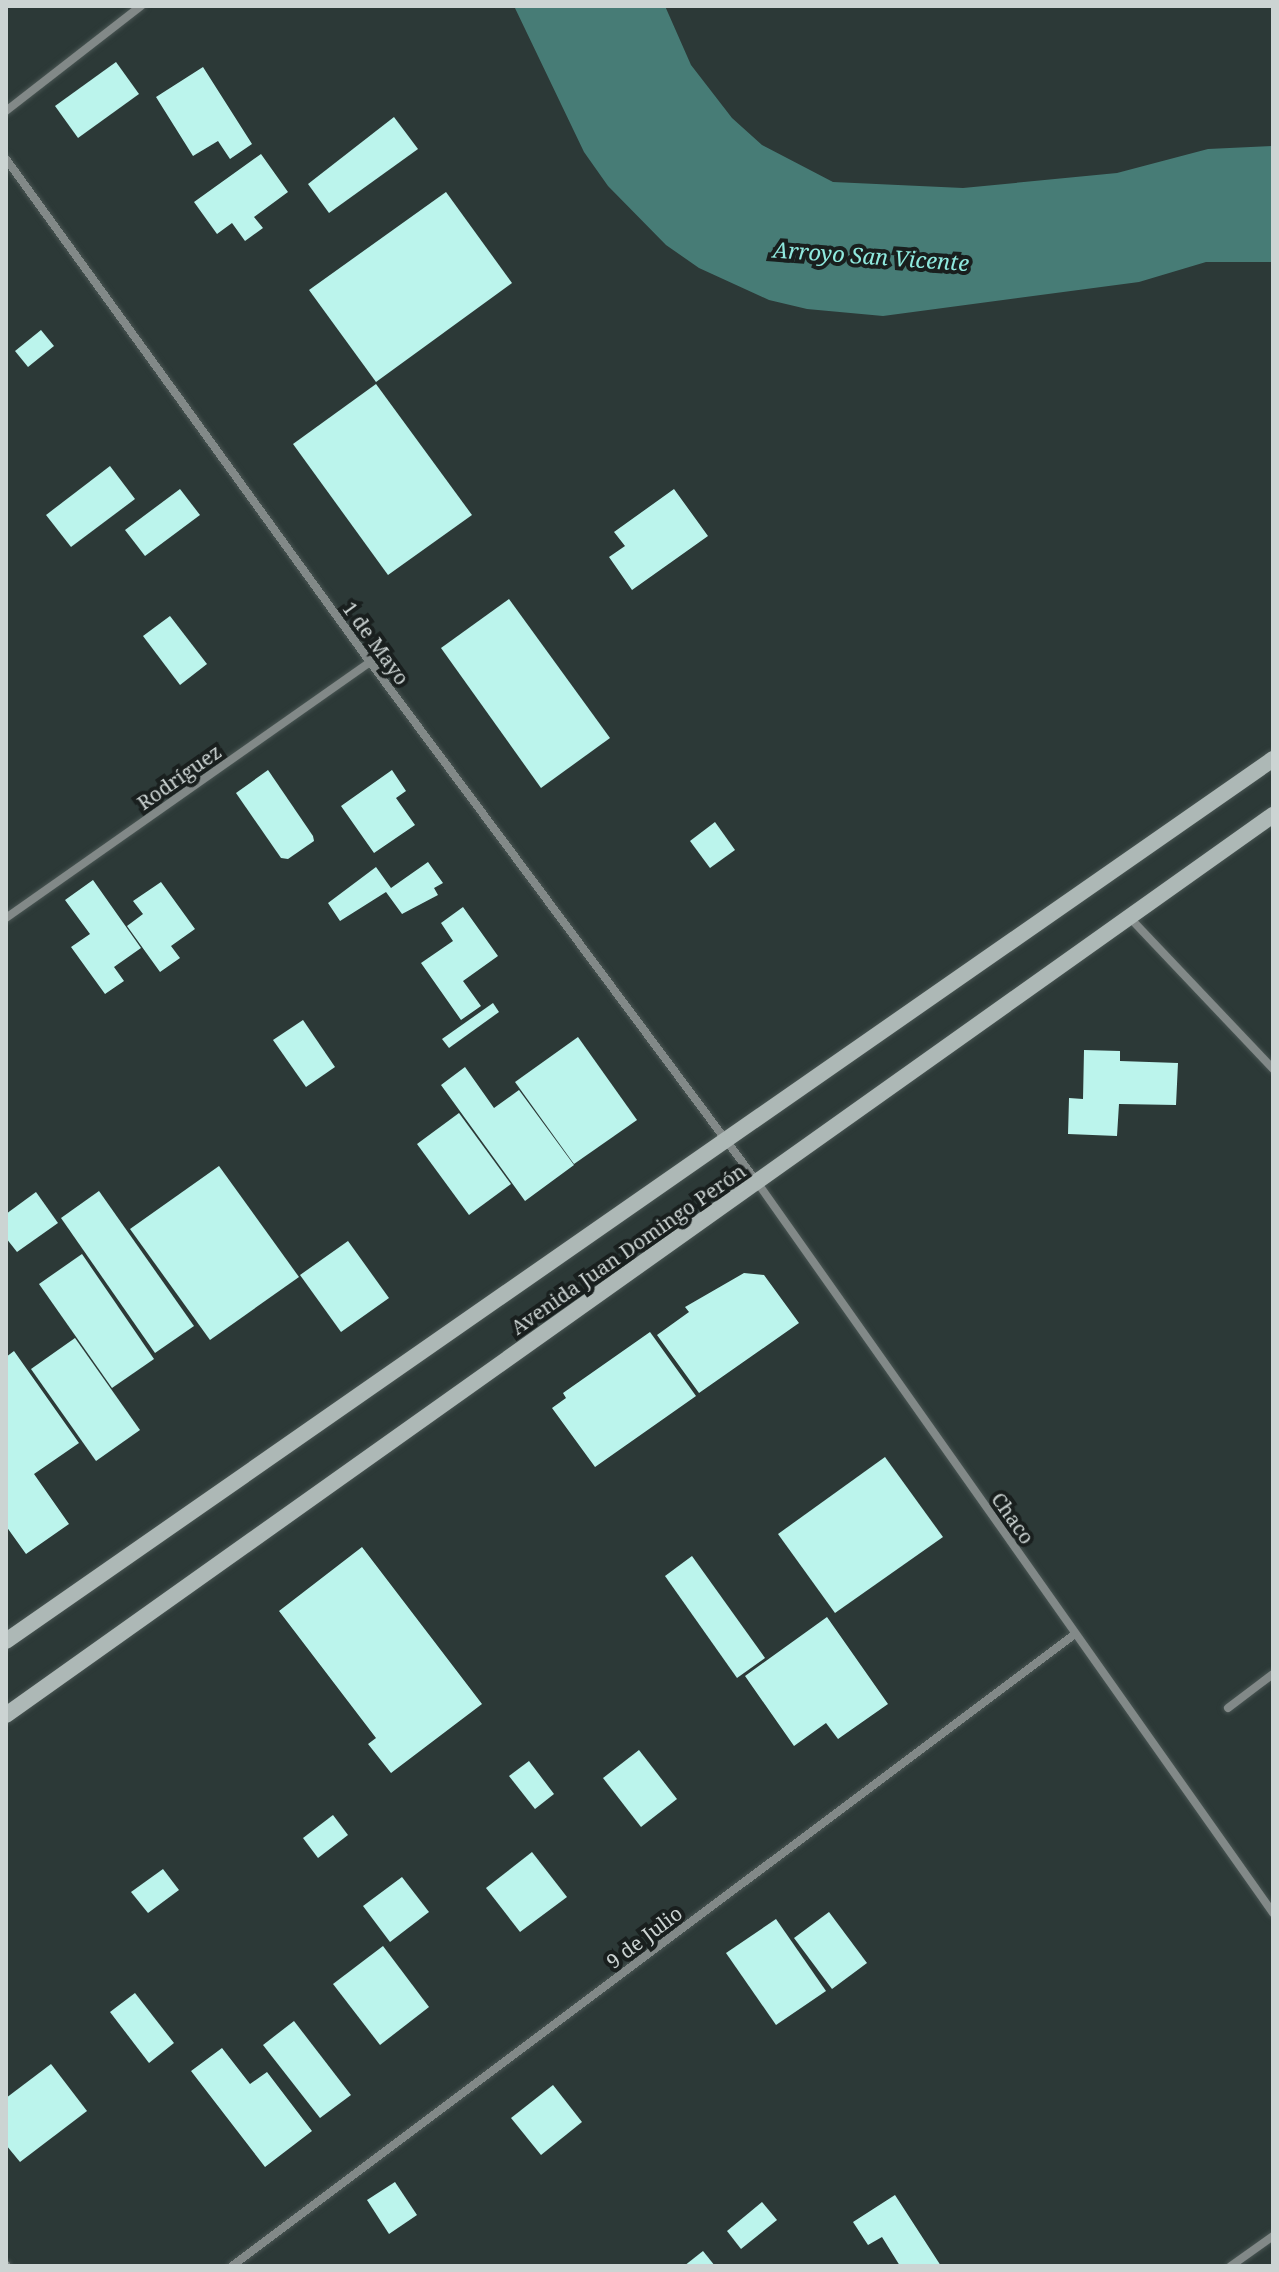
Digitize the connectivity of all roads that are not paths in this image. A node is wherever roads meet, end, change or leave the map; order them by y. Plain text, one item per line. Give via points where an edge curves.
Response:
1 (141, 6) edge
2 (6, 111) edge
3 (6, 159) edge
4 (370, 662) junction
5 (1273, 759) edge
6 (1273, 815) edge
7 (1129, 917) junction
8 (6, 918) edge
9 (1273, 1069) edge
10 (726, 1141) junction
11 (757, 1182) junction
12 (1075, 1634) junction
13 (6, 1641) edge
14 (1273, 1674) edge
15 (1228, 1708) dead end
16 (6, 1715) edge
17 (1273, 1913) edge
18 (1273, 2236) edge
19 (232, 2266) edge
20 (1231, 2266) edge

1 - 2 street
3 - 4 street, 1 de Mayo
4 - 8 street, Rodríguez
4 - 10 street, 1 de Mayo
5 - 10 main road, Avenida Juan Domingo Perón
6 - 7 main road, Avenida Juan Domingo Perón
7 - 9 street
7 - 11 main road, Avenida Juan Domingo Perón
10 - 11 street, Chaco
10 - 13 main road, Avenida Juan Domingo Perón
11 - 12 street, Chaco
11 - 16 main road, Avenida Juan Domingo Perón
12 - 17 street, Chaco
12 - 19 street, 9 de Julio
14 - 15 street
18 - 20 street

